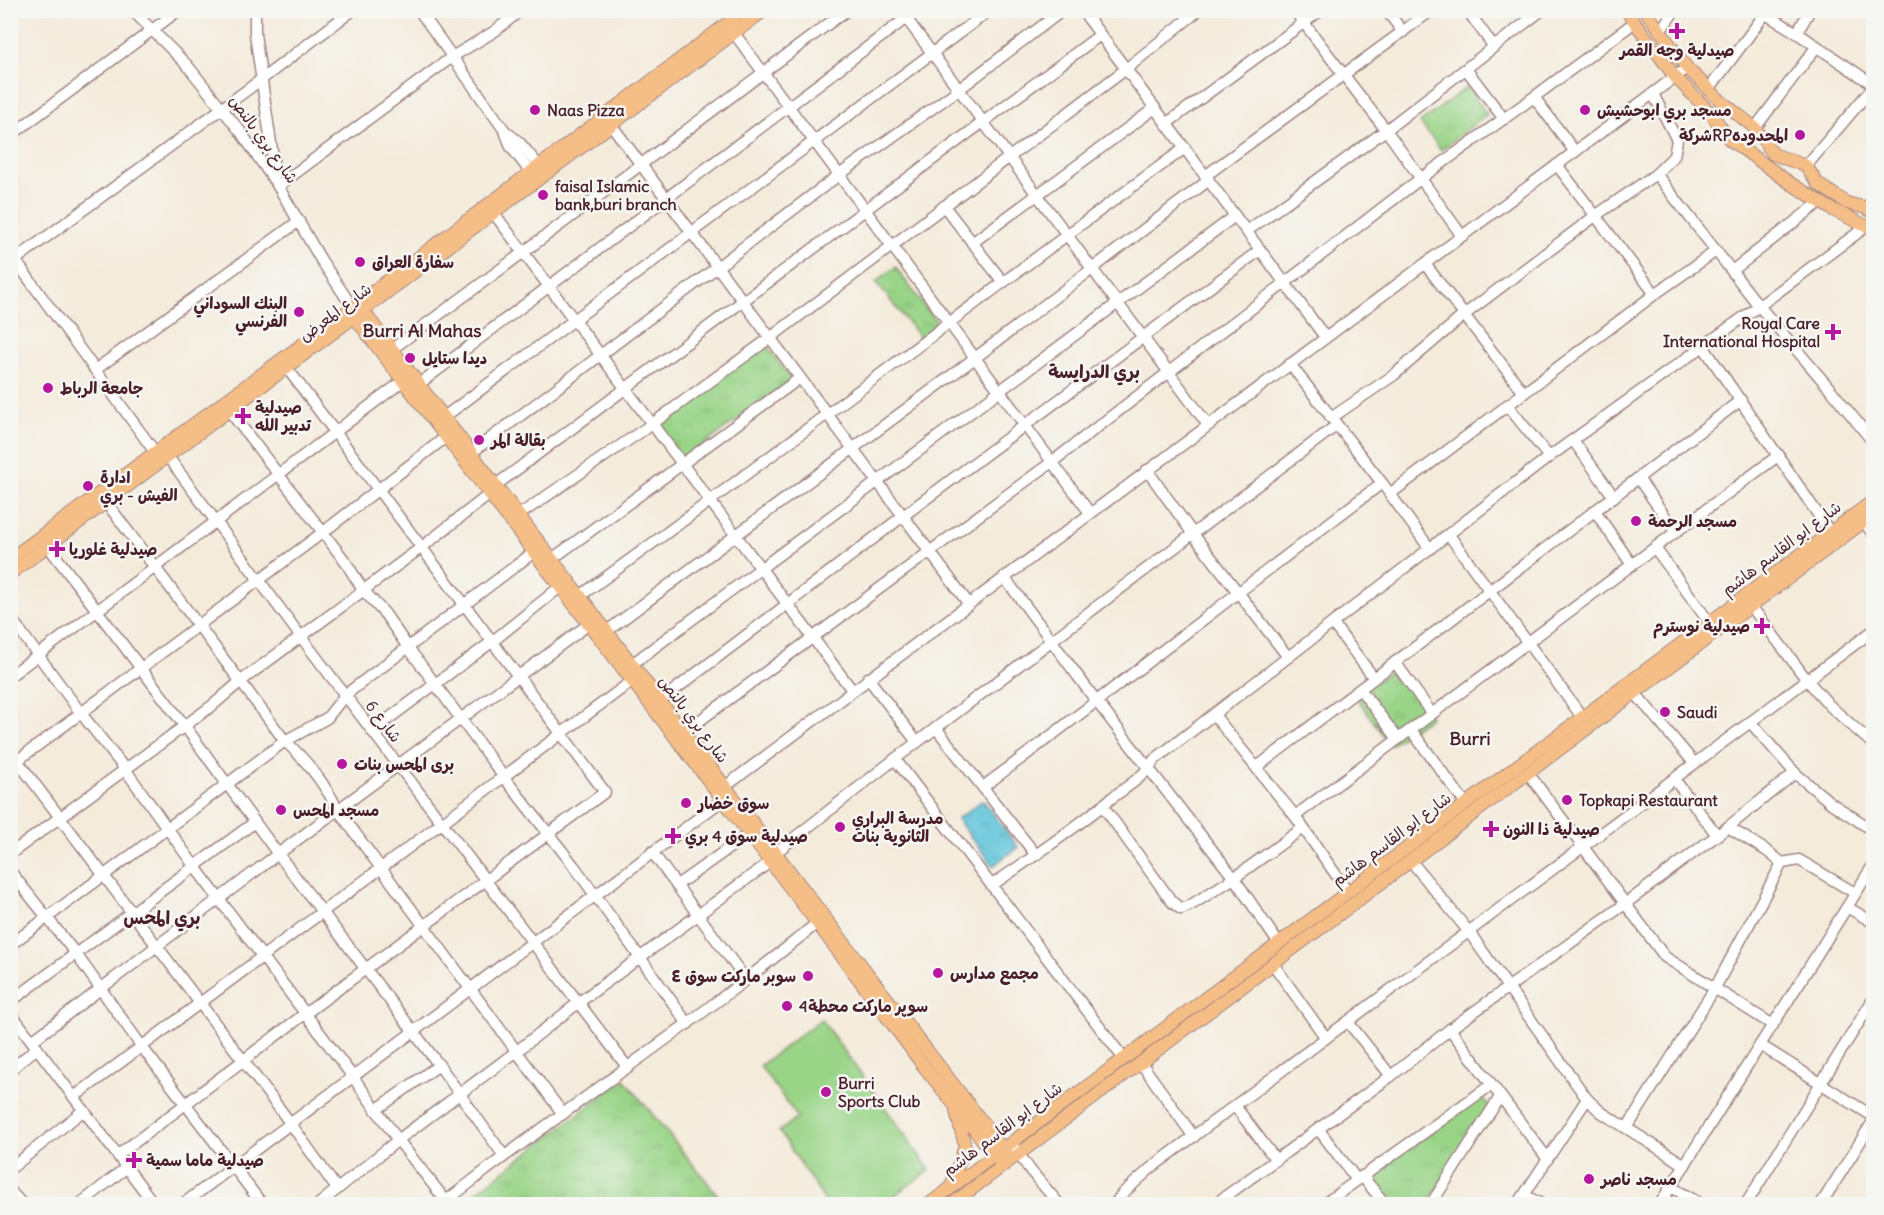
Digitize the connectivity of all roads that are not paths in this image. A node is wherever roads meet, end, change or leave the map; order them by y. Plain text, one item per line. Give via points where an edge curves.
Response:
1 (132, 10) edge
2 (179, 10) edge
3 (255, 10) edge
4 (353, 10) edge
5 (419, 10) edge
6 (521, 10) edge
7 (745, 10) edge
8 (765, 10) edge
9 (847, 10) edge
10 (917, 10) edge
11 (990, 10) edge
12 (1063, 10) edge
13 (1082, 10) edge
14 (1199, 10) edge
15 (1294, 10) edge
16 (1322, 10) edge
17 (1386, 10) edge
18 (1432, 10) edge
19 (1467, 10) edge
20 (1542, 10) edge
21 (1626, 10) edge
22 (1645, 10) edge
23 (1675, 10) edge
24 (1810, 10) edge
25 (1762, 12) edge
26 (731, 15) edge
27 (903, 15) edge
28 (1635, 22) junction
29 (1304, 24) junction
30 (153, 31) junction
31 (1660, 31) junction
32 (1403, 32) junction
33 (734, 33) junction
34 (1797, 33) junction
35 (1100, 35) junction
36 (1817, 46) junction
37 (1494, 47) junction
38 (932, 53) junction
39 (452, 57) junction
40 (1688, 68) junction
41 (1126, 69) junction
42 (1466, 69) junction
43 (763, 72) junction
44 (1343, 75) junction
45 (1676, 77) junction
46 (262, 79) junction
47 (1874, 86) edge
48 (1709, 89) junction
49 (958, 90) junction
50 (1653, 94) junction
51 (1534, 97) junction
52 (789, 107) junction
53 (222, 108) junction
54 (1155, 108) junction
55 (1504, 119) junction
56 (608, 121) junction
57 (983, 122) junction
58 (1167, 124) junction
59 (1755, 128) junction
60 (1386, 130) junction
61 (10, 136) edge
62 (815, 142) junction
63 (1185, 148) junction
64 (1575, 152) junction
65 (1009, 156) junction
66 (640, 164) junction
67 (1557, 165) junction
68 (1806, 166) junction
69 (538, 173) junction
70 (1656, 174) junction
71 (839, 175) junction
72 (1207, 178) junction
73 (1420, 179) junction
74 (276, 182) junction
75 (1039, 196) junction
76 (666, 198) junction
77 (1820, 202) junction
78 (944, 206) junction
79 (1871, 206) edge
80 (491, 209) junction
81 (865, 210) junction
82 (1235, 216) junction
83 (1595, 216) junction
84 (299, 221) junction
85 (1870, 228) edge
86 (1246, 231) junction
87 (691, 232) junction
88 (1066, 235) junction
89 (1462, 236) junction
90 (972, 243) junction
91 (891, 245) junction
92 (1260, 250) junction
93 (1716, 251) junction
94 (524, 253) junction
95 (13, 257) edge
96 (1425, 264) junction
97 (717, 267) junction
98 (1092, 270) junction
99 (1732, 271) junction
100 (1003, 282) junction
101 (1285, 284) junction
102 (548, 286) junction
103 (1655, 294) junction
104 (743, 302) junction
105 (1118, 302) junction
106 (1759, 306) junction
107 (355, 309) junction
108 (1464, 315) junction
109 (574, 320) junction
110 (949, 323) junction
111 (1143, 337) junction
112 (1325, 337) junction
113 (770, 338) junction
114 (1703, 346) junction
115 (392, 349) junction
116 (601, 356) junction
117 (975, 358) junction
118 (1290, 364) junction
119 (287, 368) junction
120 (95, 370) junction
121 (1170, 373) junction
122 (800, 378) junction
123 (403, 381) junction
124 (419, 384) junction
125 (625, 388) junction
126 (1000, 391) junction
127 (1524, 393) junction
128 (1741, 400) junction
129 (1507, 405) junction
130 (227, 406) junction
131 (828, 415) junction
132 (444, 417) junction
133 (1334, 422) junction
134 (652, 424) junction
135 (1025, 425) junction
136 (1208, 425) junction
137 (336, 431) junction
138 (446, 437) junction
139 (1573, 440) junction
140 (1874, 443) edge
141 (852, 448) junction
142 (471, 453) junction
143 (162, 454) junction
144 (1779, 455) junction
145 (1549, 457) junction
146 (1052, 462) junction
147 (682, 463) junction
148 (1147, 470) junction
149 (278, 476) junction
150 (1638, 478) junction
151 (878, 483) junction
152 (1382, 483) junction
153 (379, 489) junction
154 (493, 490) junction
155 (1390, 494) junction
156 (1614, 496) junction
157 (1874, 500) edge
158 (106, 502) junction
159 (711, 502) junction
160 (1595, 511) junction
161 (1090, 513) junction
162 (519, 515) junction
163 (903, 516) junction
164 (1869, 518) edge
165 (216, 522) junction
166 (1676, 532) junction
167 (1830, 532) junction
168 (322, 533) junction
169 (1193, 534) junction
170 (735, 535) junction
171 (1449, 535) junction
172 (1874, 535) edge
173 (48, 546) junction
174 (422, 547) junction
175 (1655, 548) junction
176 (1430, 549) junction
177 (534, 552) junction
178 (930, 552) junction
179 (10, 559) edge
180 (552, 559) junction
181 (1632, 565) junction
182 (156, 567) junction
183 (761, 569) junction
184 (10, 574) edge
185 (1004, 577) junction
186 (260, 579) junction
187 (560, 587) junction
188 (363, 590) junction
189 (1490, 590) junction
190 (1238, 592) junction
191 (580, 596) junction
192 (787, 603) junction
193 (968, 603) junction
194 (464, 604) junction
195 (1751, 606) junction
196 (97, 611) junction
197 (10, 617) edge
198 (1709, 622) junction
199 (588, 624) junction
200 (1333, 624) junction
201 (198, 626) junction
202 (1874, 630) edge
203 (607, 631) junction
204 (301, 637) junction
205 (812, 637) junction
206 (493, 641) junction
207 (1051, 641) junction
208 (1528, 643) junction
209 (407, 646) junction
210 (39, 655) junction
211 (1288, 657) junction
212 (1395, 662) junction
213 (632, 664) junction
214 (140, 668) junction
215 (10, 676) edge
216 (519, 676) junction
217 (868, 678) junction
218 (1374, 678) junction
219 (1807, 680) junction
220 (241, 681) junction
221 (632, 681) junction
222 (436, 684) junction
223 (1360, 689) junction
224 (852, 690) junction
225 (1635, 693) junction
226 (345, 694) junction
227 (660, 701) junction
228 (1097, 702) junction
229 (80, 712) junction
230 (1432, 714) junction
231 (1214, 715) junction
232 (1582, 717) junction
233 (461, 719) junction
234 (1750, 722) junction
235 (184, 725) junction
236 (936, 728) junction
237 (372, 730) junction
238 (1411, 730) junction
239 (684, 732) junction
240 (563, 734) junction
241 (1398, 739) junction
242 (285, 741) junction
243 (917, 742) junction
244 (1874, 745) edge
245 (10, 751) edge
246 (895, 759) junction
247 (14, 763) edge
248 (1695, 763) junction
249 (399, 766) junction
250 (1257, 767) junction
251 (125, 769) junction
252 (1149, 769) junction
253 (1528, 773) junction
254 (1796, 773) junction
255 (503, 776) junction
256 (1674, 779) junction
257 (226, 782) junction
258 (982, 787) junction
259 (724, 793) junction
260 (1466, 804) junction
261 (1103, 806) junction
262 (338, 810) junction
263 (60, 816) junction
264 (1295, 816) junction
265 (255, 822) junction
266 (443, 822) junction
267 (1728, 827) junction
268 (167, 828) junction
269 (1303, 828) junction
270 (1874, 831) edge
271 (548, 834) junction
272 (749, 834) junction
273 (1717, 835) junction
274 (1583, 847) junction
275 (652, 852) junction
276 (10, 854) edge
277 (278, 854) junction
278 (1036, 855) junction
279 (773, 857) junction
280 (1411, 861) junction
281 (1782, 863) junction
282 (1874, 864) edge
283 (195, 867) junction
284 (382, 868) junction
285 (10, 871) edge
286 (103, 876) junction
287 (1234, 878) junction
288 (486, 880) junction
289 (676, 885) junction
290 (992, 885) junction
291 (1348, 892) junction
292 (1855, 893) junction
293 (596, 895) junction
294 (220, 899) junction
295 (1625, 904) junction
296 (1847, 907) junction
297 (323, 912) junction
298 (132, 913) junction
299 (698, 914) junction
300 (47, 918) junction
301 (817, 923) junction
302 (1874, 923) edge
303 (424, 925) junction
304 (1468, 932) junction
305 (532, 942) junction
306 (1279, 944) junction
307 (10, 945) edge
308 (157, 946) junction
309 (76, 954) junction
310 (263, 957) junction
311 (640, 957) junction
312 (1273, 964) junction
313 (366, 969) junction
314 (746, 980) junction
315 (1508, 987) junction
316 (471, 988) junction
317 (1715, 988) junction
318 (100, 989) junction
319 (1874, 998) edge
320 (10, 1002) edge
321 (578, 1003) junction
322 (200, 1004) junction
323 (10, 1012) edge
324 (306, 1013) junction
325 (1347, 1022) junction
326 (688, 1024) junction
327 (1773, 1025) junction
328 (1450, 1029) junction
329 (414, 1031) junction
330 (1326, 1038) junction
331 (35, 1045) junction
332 (1760, 1045) junction
333 (142, 1047) junction
334 (517, 1052) junction
335 (1124, 1059) junction
336 (243, 1061) junction
337 (1141, 1063) junction
338 (439, 1065) junction
339 (628, 1068) junction
340 (10, 1070) edge
341 (1391, 1076) junction
342 (353, 1077) junction
343 (1821, 1084) junction
344 (1491, 1085) junction
345 (459, 1094) junction
346 (1500, 1097) junction
347 (74, 1098) junction
348 (1587, 1099) junction
349 (186, 1104) junction
350 (1235, 1106) junction
351 (955, 1107) junction
352 (84, 1110) junction
353 (376, 1110) junction
354 (563, 1114) junction
355 (1874, 1119) edge
356 (291, 1124) junction
357 (1626, 1128) junction
358 (1318, 1130) junction
359 (1194, 1137) junction
360 (398, 1140) junction
361 (1003, 1149) junction
362 (118, 1155) junction
363 (504, 1156) junction
364 (1547, 1158) junction
365 (1011, 1160) junction
366 (1276, 1160) junction
367 (1685, 1165) junction
368 (127, 1167) junction
369 (233, 1167) junction
370 (10, 1169) edge
371 (1359, 1178) junction
372 (1671, 1187) junction
373 (337, 1189) junction
374 (950, 1189) junction
375 (10, 1191) edge
376 (1521, 1200) edge
377 (444, 1203) edge
378 (21, 1204) edge
379 (80, 1204) edge
380 (154, 1204) edge
381 (183, 1204) edge
382 (262, 1204) edge
383 (319, 1204) edge
384 (929, 1204) edge
385 (952, 1204) edge
386 (1059, 1204) edge
387 (1115, 1204) edge
388 (1215, 1204) edge
389 (1324, 1204) edge
390 (1385, 1204) edge
391 (1431, 1204) edge
392 (1540, 1204) edge
393 (1660, 1204) edge
394 (1701, 1204) edge
395 (1746, 1204) edge
396 (1821, 1204) edge

1 - 30 street, شارع بري بالنص
2 - 30 street
3 - 46 street
4 - 46 street
5 - 39 street
6 - 39 street
7 - 26 main road, شارع المعرض
8 - 33 main road, شارع المعرض
9 - 43 street
10 - 27 street
11 - 38 street
12 - 49 street
13 - 35 street
14 - 41 street
15 - 29 street
16 - 29 street
17 - 32 street
18 - 32 street
19 - 37 street
20 - 37 street
21 - 28 main road
22 - 31 main road
23 - 31 street
24 - 34 street
25 - 34 street
25 - 48 street
26 - 33 street
26 - 56 main road, شارع المعرض
27 - 38 street
27 - 52 street
28 - 45 main road
28 - 51 street
29 - 44 street
29 - 58 street
30 - 53 street, شارع بري بالنص
30 - 61 street
31 - 40 main road
32 - 44 street
33 - 43 street
33 - 56 main road, شارع المعرض
34 - 36 street
35 - 41 street
35 - 57 street
36 - 47 street
36 - 59 street
37 - 42 street
38 - 49 street
38 - 62 street
39 - 69 street via 505,131 519,142
39 - 74 street
40 - 45 street
40 - 48 main road
41 - 54 street
41 - 65 street
42 - 55 street
42 - 60 street
43 - 52 street
43 - 66 street
44 - 60 street
44 - 72 street
45 - 50 street
45 - 77 main road via 1711,113 1729,139
46 - 53 street
46 - 74 street
47 - 68 street
48 - 59 main road
49 - 57 street
49 - 71 street
50 - 64 street
50 - 70 street via 1677,140 1674,156
51 - 55 street
51 - 64 street
52 - 62 street
52 - 76 street
53 - 74 street, شارع بري بالنص
53 - 95 street
54 - 58 street
54 - 75 street
55 - 73 street
56 - 66 street
56 - 69 main road, شارع المعرض
57 - 65 street
57 - 81 street
58 - 63 street
59 - 68 main road via 1773,153
60 - 73 street
60 - 86 street
62 - 71 street
62 - 87 street
63 - 72 street
63 - 88 street
64 - 67 street
65 - 75 street
65 - 78 street
66 - 76 street
66 - 94 street
67 - 83 street
67 - 89 street
68 - 79 main road via 1818,184 1847,203
69 - 80 main road, شارع المعرض
70 - 83 street
70 - 93 street
71 - 81 street
71 - 97 street
72 - 82 street
72 - 98 street
73 - 89 street
73 - 101 street
74 - 84 street, شارع بري بالنص
75 - 88 street
75 - 90 street
76 - 87 street
76 - 102 street
77 - 85 main road
77 - 99 street
78 - 90 street
78 - 91 street
80 - 94 street
80 - 107 main road, شارع المعرض
81 - 91 street
81 - 104 street
82 - 86 street
82 - 105 street
83 - 103 street
83 - 108 street
84 - 107 street, شارع بري بالنص
84 - 120 street
85 - 106 street
86 - 92 street
87 - 97 street
87 - 109 street
88 - 98 street
88 - 100 street
89 - 96 street
90 - 100 street
91 - 110 street
91 - 113 street
92 - 101 street
92 - 111 street
93 - 99 street
93 - 103 street
94 - 102 street
94 - 115 street
95 - 120 street, شارع 6
96 - 108 street
96 - 112 street
97 - 104 street
97 - 116 street
98 - 105 street
98 - 117 street
99 - 106 street
100 - 110 street
101 - 112 street
101 - 121 street
102 - 109 street
102 - 124 street
103 - 127 street
104 - 113 street
104 - 125 street
105 - 111 street
105 - 126 street
106 - 114 street
106 - 140 street
107 - 115 main road, شارع بري بالنص
107 - 119 main road, شارع المعرض
107 - 123 main road, شارع بري بالنص
107 - 130 main road, شارع المعرض
108 - 127 street
108 - 133 street
109 - 116 street
109 - 132 street
110 - 117 street
110 - 131 street
111 - 121 street
111 - 135 street
112 - 118 street
113 - 122 street
113 - 134 street
114 - 128 street
114 - 139 street
115 - 124 main road, شارع بري بالنص
116 - 125 street
116 - 142 street
117 - 126 street
117 - 141 street
118 - 133 street
118 - 136 street
119 - 130 main road, شارع المعرض
119 - 137 street
120 - 143 street, شارع 6
121 - 136 street
121 - 146 street
122 - 131 street
122 - 147 street
123 - 137 street
123 - 138 main road, شارع بري بالنص
124 - 132 main road, شارع بري بالنص
125 - 134 street
125 - 154 street
126 - 135 street
126 - 151 street
127 - 129 street
128 - 144 street
128 - 150 street
129 - 145 street
129 - 155 street
130 - 143 main road, شارع المعرض
130 - 149 street
131 - 141 street
131 - 159 street
132 - 142 main road, شارع بري بالنص
133 - 152 street
133 - 169 street
134 - 147 street
134 - 162 street
135 - 146 street
135 - 163 street
136 - 148 street
137 - 149 street
137 - 153 street
138 - 153 street
138 - 154 main road, شارع بري بالنص
139 - 145 street
139 - 156 street
141 - 151 street
141 - 170 street
142 - 154 main road, شارع بري بالنص
143 - 158 main road, شارع المعرض
143 - 165 street, شارع 6
143 - 179 main road, شارع المعرض
144 - 166 street
144 - 167 street
145 - 171 street
146 - 161 street
146 - 178 street
147 - 159 street
147 - 180 street
148 - 161 street
148 - 169 street
149 - 165 street
149 - 168 street
150 - 156 street
150 - 166 street
151 - 163 street
151 - 183 street
152 - 155 street
152 - 190 street
153 - 168 street
153 - 174 street
154 - 162 main road, شارع بري بالنص
154 - 174 street
154 - 177 main road, شارع بري بالنص
155 - 176 street
156 - 160 street
157 - 167 main road, شارع ابو القاسم هاشم
158 - 173 main road, شارع المعرض
158 - 182 street
159 - 170 street
159 - 191 street
160 - 181 street
160 - 189 street
161 - 185 street
162 - 180 main road, شارع بري بالنص
163 - 178 street
163 - 192 street
164 - 172 street
164 - 195 main road, شارع ابو القاسم هاشم
165 - 182 street
165 - 186 street, شارع 6
166 - 175 street
167 - 198 main road, شارع ابو القاسم هاشم
168 - 186 street
168 - 188 street
169 - 190 street
169 - 207 street
170 - 183 street
170 - 203 street
171 - 176 street
171 - 189 street
173 - 184 main road, شارع المعرض
173 - 196 street
174 - 188 street
174 - 194 street
175 - 181 street
175 - 198 street
176 - 200 street
177 - 187 main road, شارع بري بالنص
177 - 194 street
178 - 193 street
178 - 205 street
180 - 191 main road, شارع بري بالنص
181 - 208 street
182 - 196 street
182 - 201 street
183 - 192 street
183 - 213 street
185 - 193 street
185 - 207 street
186 - 201 street
186 - 204 street, شارع 6
187 - 199 main road, شارع بري بالنص
187 - 206 street
188 - 204 street
188 - 209 street
189 - 208 street
189 - 212 street
190 - 211 street
190 - 228 street
191 - 203 main road, شارع بري بالنص
192 - 205 street
192 - 227 street
193 - 217 street
194 - 206 street
194 - 209 street
195 - 219 street
195 - 225 main road, شارع ابو القاسم هاشم
196 - 210 street
196 - 214 street
197 - 210 street
198 - 232 main road, شارع ابو القاسم هاشم
199 - 216 street
199 - 221 main road, شارع بري بالنص
200 - 211 street
200 - 218 street
201 - 214 street
201 - 220 street
202 - 219 street
203 - 213 main road, شارع بري بالنص
204 - 220 street
204 - 226 street, شارع 6
205 - 224 street
205 - 239 street
206 - 216 street
206 - 222 street
207 - 228 street
207 - 236 street
208 - 230 street
208 - 232 street
209 - 222 street
209 - 226 street
210 - 215 street
210 - 229 street
211 - 231 street
212 - 218 street
212 - 230 street
213 - 227 main road, شارع بري بالنص
214 - 229 street
214 - 235 street
216 - 233 street
216 - 240 street
217 - 224 street
217 - 243 street
218 - 223 street
219 - 234 street
219 - 244 street
220 - 235 street
220 - 242 street
221 - 240 street
221 - 259 main road, شارع بري بالنص
222 - 233 street
222 - 237 street
223 - 241 street
223 - 250 street
224 - 259 street
225 - 248 street
225 - 253 main road, شارع ابو القاسم هاشم
226 - 237 street, شارع 6
226 - 242 street via 327,718
227 - 239 main road, شارع بري بالنص
228 - 252 street
228 - 258 street
229 - 247 street
229 - 251 street
230 - 238 street
231 - 250 street
231 - 252 street via 1154,760
232 - 260 main road, شارع ابو القاسم هاشم
233 - 249 street
233 - 255 street
234 - 248 street
234 - 254 street
235 - 251 street
235 - 257 street
236 - 243 street
236 - 258 street
237 - 249 street, شارع 6
238 - 241 street
238 - 260 street
239 - 259 main road, شارع بري بالنص
240 - 255 street
240 - 271 street via 605,792
241 - 264 street
242 - 257 street
242 - 262 street via 324,786
243 - 246 street
245 - 247 street
246 - 279 street
246 - 290 street
247 - 263 street
248 - 256 street
249 - 262 street
249 - 266 street, شارع 6
250 - 264 street
251 - 263 street
251 - 268 street
252 - 261 street
252 - 287 street
253 - 274 street
253 - 280 main road, شارع ابو القاسم هاشم
254 - 267 street
254 - 270 street
255 - 266 street
255 - 271 street
256 - 273 street
256 - 274 street
257 - 265 street
257 - 268 street
258 - 278 street
259 - 272 main road, شارع بري بالنص
259 - 275 street
259 - 279 main road, شارع بري بالنص
260 - 291 main road, شارع ابو القاسم هاشم
261 - 278 street
261 - 287 street via 1172,903 1181,909
262 - 277 street
262 - 284 street
263 - 276 street
263 - 286 street
264 - 269 street
265 - 277 street
265 - 283 street
266 - 284 street
266 - 288 street, شارع 6
267 - 273 street
267 - 281 street
268 - 283 street
268 - 286 street
269 - 287 street
269 - 291 street
271 - 288 street
271 - 293 street
272 - 279 main road, شارع بري بالنص
272 - 289 street
273 - 295 street
274 - 295 street
274 - 304 street
275 - 289 street
275 - 293 street
277 - 294 street
277 - 297 street
278 - 290 street
279 - 299 street
279 - 301 main road, شارع بري بالنص
279 - 361 main road, شارع بري بالنص
280 - 304 street
280 - 312 main road, شارع ابو القاسم هاشم
281 - 292 street via 1799,860
281 - 317 street
282 - 292 street
283 - 294 street
283 - 298 street
284 - 297 street
284 - 303 street
285 - 300 street
286 - 298 street
286 - 300 street
287 - 306 street
288 - 303 street
288 - 305 street, شارع 6
289 - 299 street
290 - 335 street
291 - 306 main road, شارع ابو القاسم هاشم
292 - 296 street
293 - 305 street
293 - 311 street
294 - 308 street
294 - 310 street
295 - 315 street
295 - 317 street via 1670,962
296 - 302 street
296 - 327 street
297 - 310 street
297 - 313 street
298 - 308 street
298 - 309 street
299 - 311 street
299 - 314 street
300 - 307 street
300 - 309 street
301 - 314 street
301 - 351 main road, شارع بري بالنص
303 - 313 street
303 - 316 street
304 - 315 street
304 - 325 street
305 - 316 street
305 - 321 street, شارع 6
306 - 335 main road, شارع ابو القاسم هاشم
308 - 318 street
308 - 322 street
309 - 318 street
309 - 320 street
310 - 322 street
310 - 324 street
311 - 321 street
311 - 326 street
312 - 330 street
312 - 337 main road, شارع ابو القاسم هاشم
313 - 324 street
313 - 329 street
314 - 326 street
315 - 328 street
315 - 348 street
316 - 329 street
316 - 334 street
317 - 327 street
317 - 357 street
318 - 331 street
318 - 333 street
319 - 343 street
321 - 334 street
321 - 339 street, شارع 6
322 - 333 street
322 - 336 street
323 - 331 street
324 - 336 street
324 - 342 street
325 - 330 street
325 - 341 street
326 - 339 street
327 - 332 street
328 - 341 street
328 - 344 street
329 - 338 street
329 - 342 street
330 - 350 street
331 - 340 street
331 - 347 street
332 - 343 street
332 - 367 street
333 - 347 street
333 - 349 street
334 - 345 street
334 - 354 street
335 - 361 main road, شارع ابو القاسم هاشم
336 - 349 street
336 - 356 street
337 - 359 street
337 - 365 main road, شارع ابو القاسم هاشم
338 - 345 street
338 - 353 street
339 - 354 street
341 - 358 street
342 - 353 street
342 - 356 street
343 - 355 street
343 - 395 street
344 - 346 street
344 - 371 street
345 - 360 street
345 - 363 street
346 - 364 street
346 - 391 street
347 - 352 street
348 - 357 street
348 - 364 street
349 - 362 street
349 - 369 street
350 - 359 street
350 - 366 street
351 - 361 main road, شارع بري بالنص
351 - 374 main road via 965,1146
352 - 362 street
352 - 370 street
353 - 360 street
354 - 363 street
355 - 396 street
356 - 369 street
356 - 373 street
357 - 367 street
358 - 366 street
358 - 371 street
359 - 387 street via 1151,1168
360 - 373 street
360 - 377 street
361 - 365 main road, شارع بري بالنص
361 - 365 street
361 - 374 main road, شارع ابو القاسم هاشم
362 - 368 street
363 - 377 street
364 - 376 street
365 - 385 main road, شارع ابو القاسم هاشم
365 - 386 street via 1030,1170
366 - 388 street
367 - 372 street
368 - 379 street
368 - 380 street
369 - 381 street
369 - 382 street
371 - 389 street
371 - 390 street
372 - 393 street
372 - 394 street
373 - 383 street
374 - 384 main road, شارع ابو القاسم هاشم
375 - 378 street
376 - 392 street

